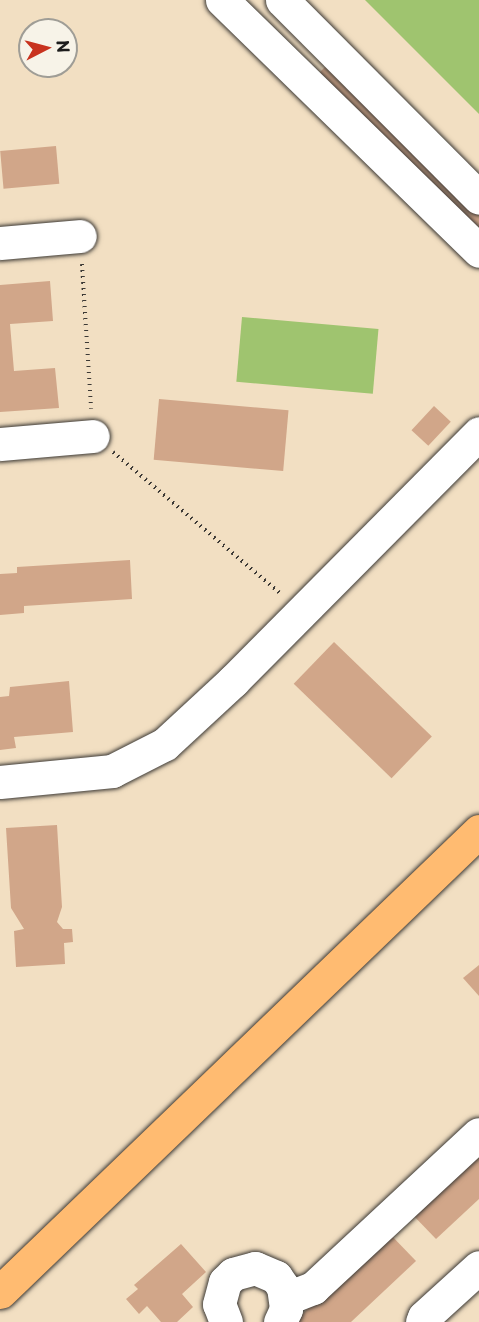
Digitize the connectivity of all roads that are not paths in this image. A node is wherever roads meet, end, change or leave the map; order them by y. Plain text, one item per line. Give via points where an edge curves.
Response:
1 (222, 0) edge
2 (282, 0) edge
3 (479, 198) edge
4 (80, 236) road end
5 (0, 243) edge
6 (479, 250) edge
7 (479, 433) edge
8 (93, 436) road end
9 (0, 444) edge
10 (0, 782) edge
11 (479, 831) edge
12 (479, 1134) edge
13 (479, 1267) edge
14 (0, 1292) edge
15 (283, 1310) edge
16 (226, 1322) edge
17 (422, 1322) edge

1 - 6 street
2 - 3 street
4 - 5 street
7 - 10 street via 303,612 165,744 112,771
8 - 9 street
11 - 14 main road
12 - 15 street via 313,1288
13 - 17 street
15 - 16 street via 284,1287 267,1271 221,1270 219,1304

